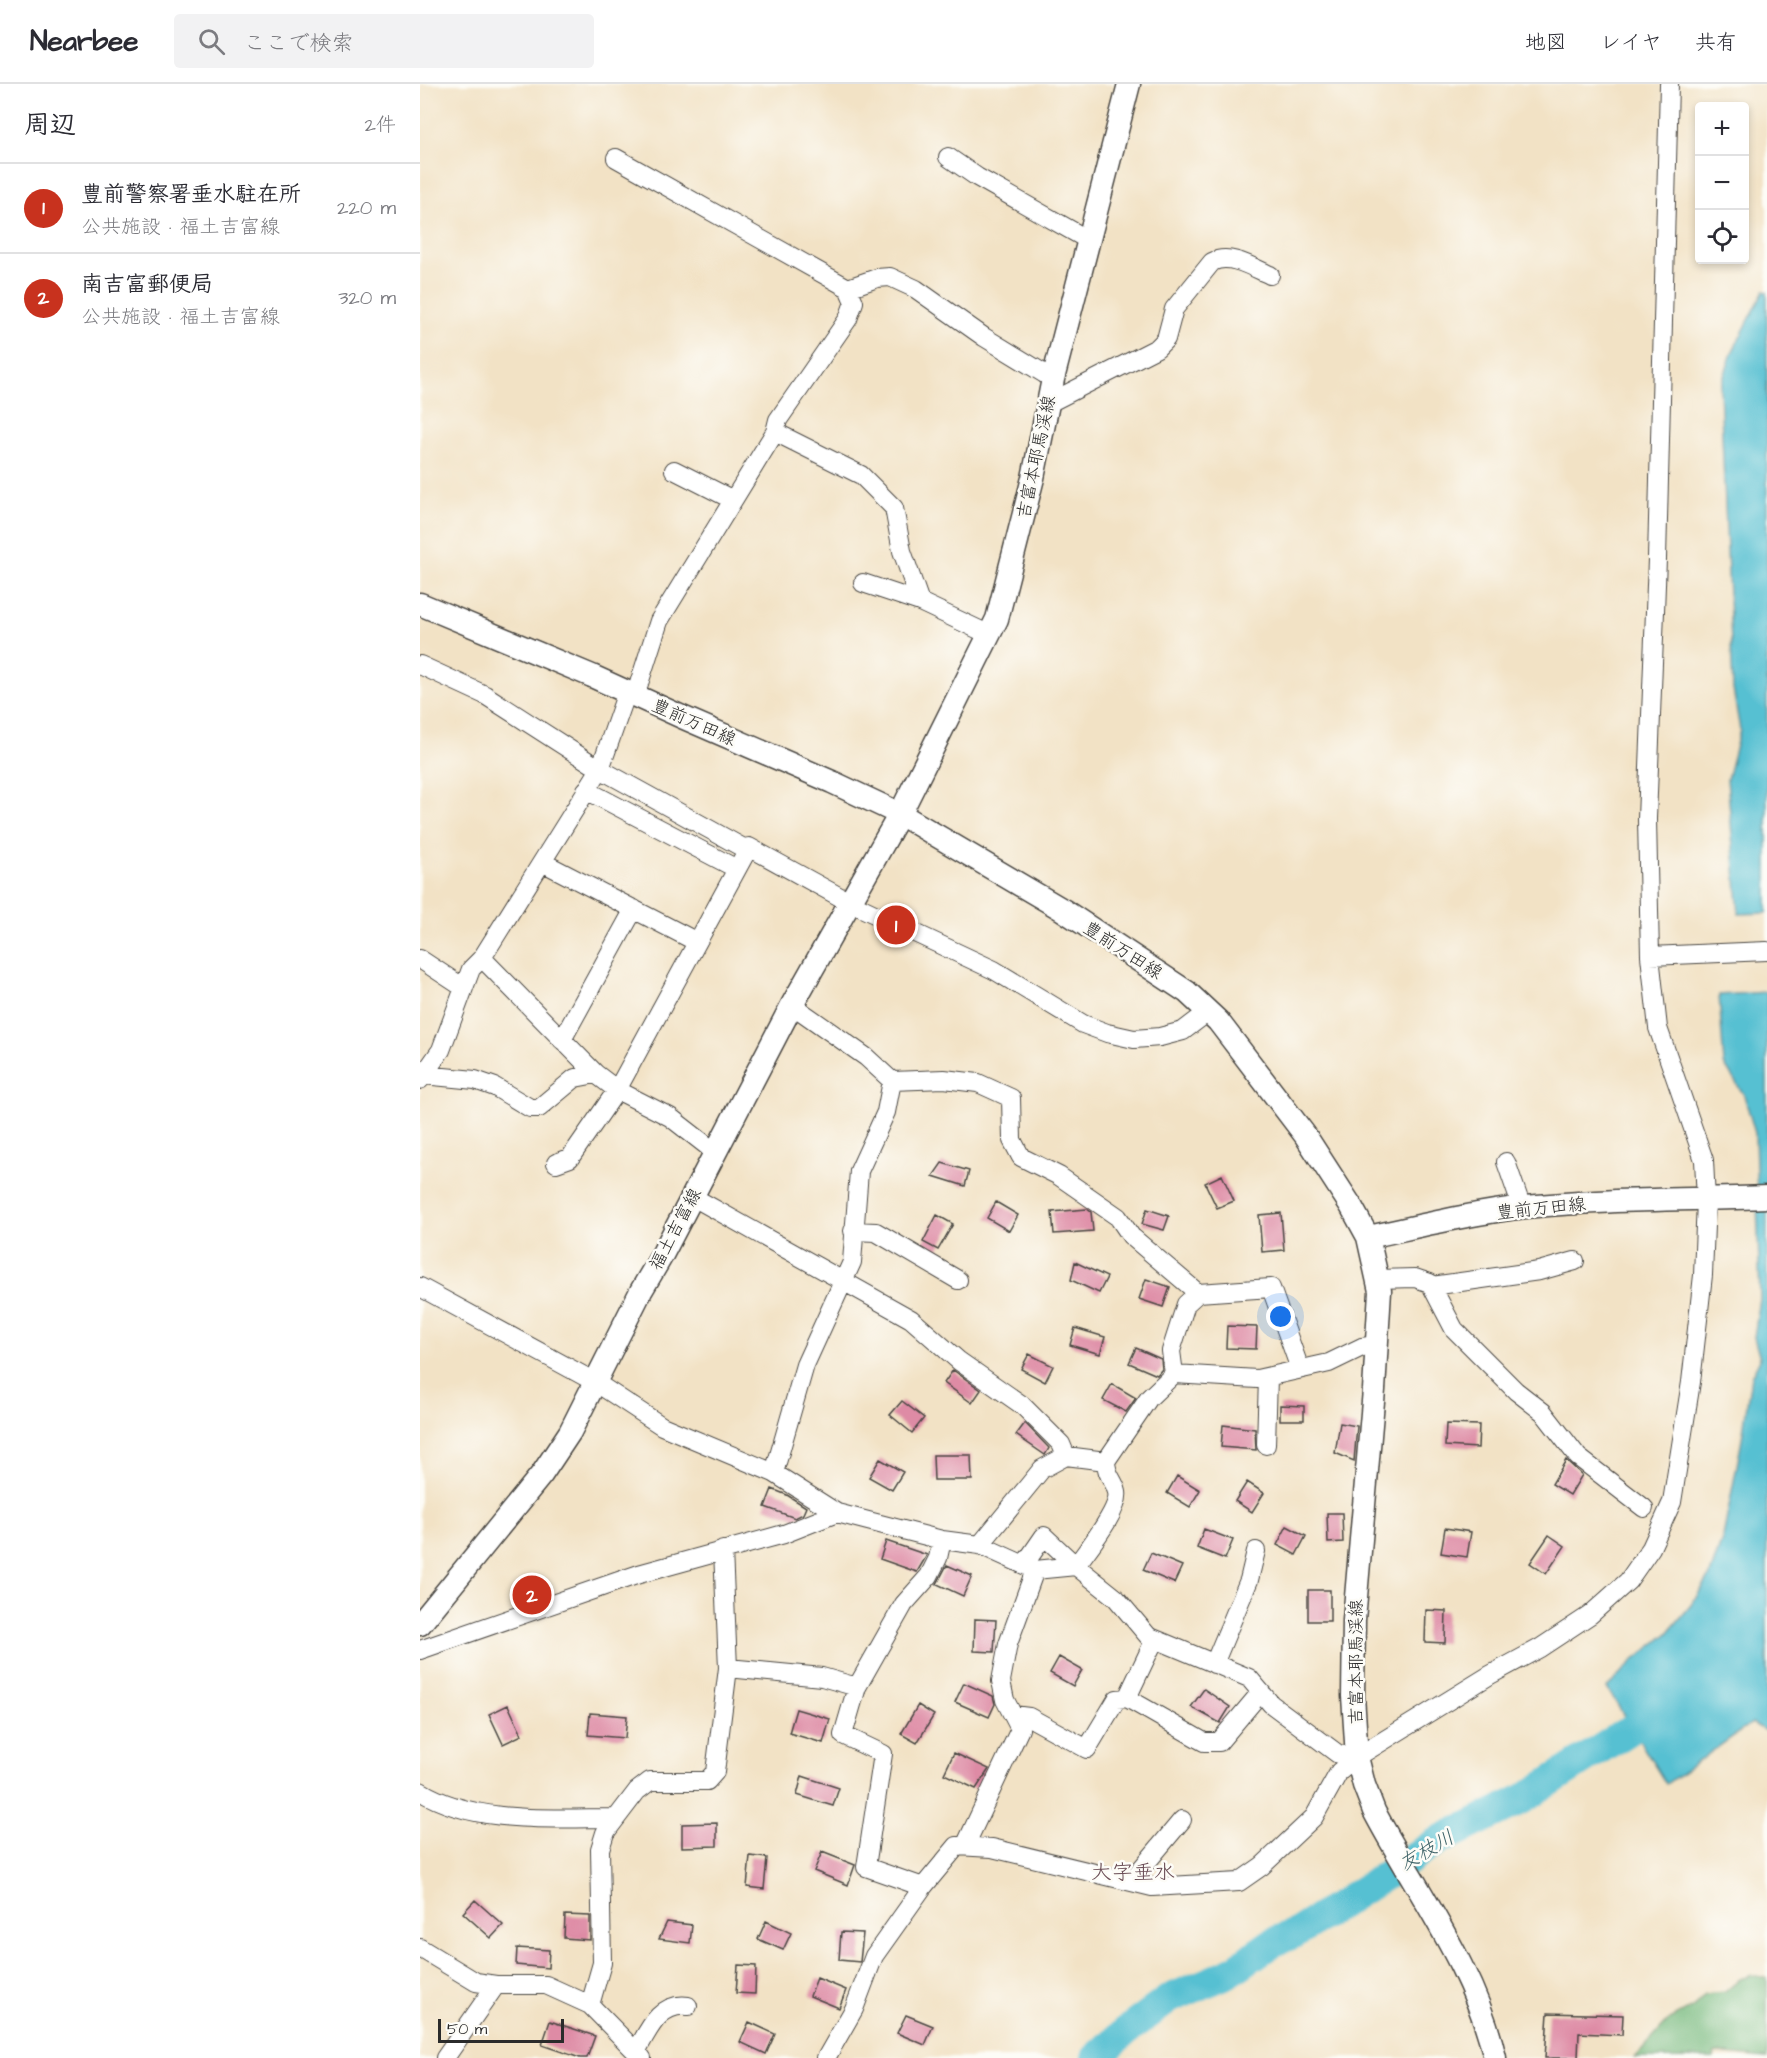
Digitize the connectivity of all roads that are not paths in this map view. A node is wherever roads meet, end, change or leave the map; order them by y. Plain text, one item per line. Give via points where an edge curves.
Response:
1 (1129, 84) edge
2 (1669, 84) edge
3 (948, 157) dead end
4 (616, 158) dead end
5 (1090, 240) junction
6 (1270, 275) dead end
7 (848, 288) junction
8 (1053, 379) junction
9 (1048, 402) junction
10 (775, 432) junction
11 (674, 470) dead end
12 (733, 500) junction
13 (863, 583) dead end
14 (920, 602) junction
15 (420, 604) edge
16 (990, 635) junction
17 (420, 664) edge
18 (631, 694) junction
19 (600, 769) junction
20 (586, 790) junction
21 (900, 814) junction
22 (747, 850) junction
23 (542, 862) junction
24 (737, 869) junction
25 (851, 903) junction
26 (634, 909) junction
27 (697, 942) junction
28 (1767, 951) edge
29 (1650, 956) junction
30 (482, 958) junction
31 (420, 959) edge
32 (464, 988) junction
33 (792, 1005) junction
34 (1208, 1012) junction
35 (562, 1040) junction
36 (596, 1074) junction
37 (422, 1077) edge
38 (892, 1081) junction
39 (616, 1090) junction
40 (715, 1152) junction
41 (1506, 1162) dead end
42 (556, 1163) dead end
43 (693, 1197) junction
44 (1767, 1197) edge
45 (1713, 1199) junction
46 (1522, 1208) junction
47 (853, 1231) junction
48 (1368, 1237) junction
49 (1575, 1261) dead end
50 (1377, 1279) junction
51 (843, 1280) junction
52 (958, 1280) dead end
53 (1432, 1286) junction
54 (420, 1287) edge
55 (1198, 1293) junction
56 (1377, 1345) junction
57 (1300, 1369) junction
58 (1174, 1374) junction
59 (1268, 1377) junction
60 (596, 1382) junction
61 (1266, 1445) dead end
62 (1066, 1456) junction
63 (1106, 1461) junction
64 (774, 1473) junction
65 (1644, 1508) dead end
66 (837, 1513) junction
67 (942, 1540) junction
68 (980, 1545) junction
69 (723, 1550) junction
70 (1256, 1551) dead end
71 (1076, 1566) junction
72 (1029, 1568) junction
73 (420, 1624) edge
74 (1155, 1639) junction
75 (420, 1650) edge
76 (1214, 1664) junction
77 (728, 1668) junction
78 (857, 1687) junction
79 (1261, 1692) junction
80 (1127, 1698) junction
81 (1013, 1715) junction
82 (1357, 1757) junction
83 (420, 1791) edge
84 (616, 1818) junction
85 (1182, 1820) dead end
86 (965, 1846) junction
87 (1131, 1881) junction
88 (923, 1887) junction
89 (420, 1947) edge
90 (496, 1985) junction
91 (590, 2005) junction
92 (688, 2006) dead end
93 (639, 2055) edge
94 (445, 2058) edge
95 (826, 2058) edge
96 (1495, 2058) edge

1 - 5 main road, 吉富本耶馬渓線
2 - 29 street via 1647,819
3 - 5 street
4 - 7 street
5 - 8 main road, 吉富本耶馬渓線
6 - 9 street via 1234,260 1220,258 1212,262 1174,309 1166,339 1157,348
7 - 8 street via 890,277 916,289
7 - 10 street via 854,302 848,319 778,420
8 - 9 main road, 吉富本耶馬渓線
9 - 16 main road, 吉富本耶馬渓線 via 1028,500
10 - 12 street
10 - 14 street via 861,475 894,508 902,551
11 - 12 street
12 - 18 street via 659,621
13 - 14 street
14 - 16 street
15 - 18 main road, 豊前万田線
16 - 21 main road, 吉富本耶馬渓線
17 - 19 street via 485,695
18 - 19 street
18 - 21 main road, 豊前万田線
19 - 20 street
19 - 22 street
20 - 23 street
20 - 24 street
21 - 25 main road, 福土吉富線
21 - 34 main road, 豊前万田線 via 1063,910 1187,992
22 - 24 street
22 - 25 street via 749,847
23 - 26 street
23 - 30 street
24 - 27 street
25 - 33 main road, 福土吉富線
25 - 34 street via 994,970 1083,1024 1107,1033 1134,1039 1160,1037 1183,1031
26 - 27 street
26 - 35 street
27 - 39 street
28 - 29 street
29 - 45 street via 1658,1028 1704,1160
30 - 32 street via 471,969
30 - 35 street
31 - 32 street
32 - 37 street via 441,1050
33 - 38 street via 866,1057
33 - 40 main road, 福土吉富線
34 - 48 main road, 豊前万田線 via 1305,1135
35 - 36 street
36 - 37 street via 575,1078 539,1107 530,1107 475,1080
36 - 39 street
38 - 47 street via 886,1112 859,1171
38 - 55 street via 944,1079 978,1083 1011,1098 1012,1140 1021,1156 1059,1176 1118,1217 1131,1236
39 - 40 street via 670,1117
39 - 42 street via 570,1158
40 - 43 main road, 福土吉富線
41 - 46 street
43 - 51 street
43 - 60 main road, 福土吉富線
44 - 45 main road, 豊前万田線
45 - 46 main road, 豊前万田線 via 1579,1202
45 - 82 street via 1672,1502 1652,1548 1628,1581 1590,1616
46 - 48 main road, 豊前万田線
47 - 51 street via 852,1262
47 - 52 street via 876,1232
48 - 50 main road, 吉富本耶馬渓線
49 - 53 street via 1539,1271
50 - 53 street via 1415,1278
50 - 56 main road, 吉富本耶馬渓線
51 - 62 street via 911,1319 959,1361 1022,1405 1061,1444
51 - 64 street via 806,1365
53 - 65 street via 1454,1329 1516,1391 1543,1412 1578,1457
54 - 60 street
55 - 57 street via 1271,1288
55 - 58 street via 1185,1304 1170,1351
56 - 57 street
56 - 82 main road, 吉富本耶馬渓線 via 1354,1620
57 - 59 street
58 - 59 street
58 - 63 street via 1149,1398
59 - 61 street
60 - 64 street via 662,1426
60 - 73 main road, 福土吉富線 via 542,1474
62 - 63 street
62 - 68 street via 1042,1468
63 - 71 street via 1106,1472 1117,1493 1115,1508
64 - 66 street
66 - 67 street
66 - 69 street via 784,1534
67 - 68 street
67 - 78 street via 929,1576 904,1604
68 - 72 street
69 - 75 street via 639,1574
69 - 77 street
70 - 76 street via 1249,1580
71 - 72 street
71 - 72 street via 1044,1536
71 - 74 street via 1116,1598 1148,1636
72 - 81 street via 1001,1681
74 - 76 street
74 - 80 street
76 - 79 street via 1249,1678
77 - 78 street via 822,1677
77 - 84 street via 715,1772 707,1781 650,1780
78 - 88 street via 843,1735 883,1754 866,1868
79 - 80 street via 1219,1742 1204,1742
79 - 82 street via 1271,1704 1338,1754
80 - 81 street via 1117,1699 1087,1749 1029,1718
81 - 86 street via 1020,1729
82 - 87 street via 1339,1772 1314,1817 1239,1882 1152,1887
82 - 96 main road, 吉富本耶馬渓線 via 1374,1810 1460,1964 1487,2025
83 - 84 street via 470,1811 518,1819
84 - 91 street via 605,1833 600,1850 602,1963
85 - 87 street
86 - 87 street via 992,1848
86 - 88 street via 957,1846
88 - 95 street via 874,1956 854,2009
89 - 90 street via 476,1982
90 - 91 street via 546,1985
90 - 94 street
91 - 93 street
92 - 93 street via 678,2004 652,2023

